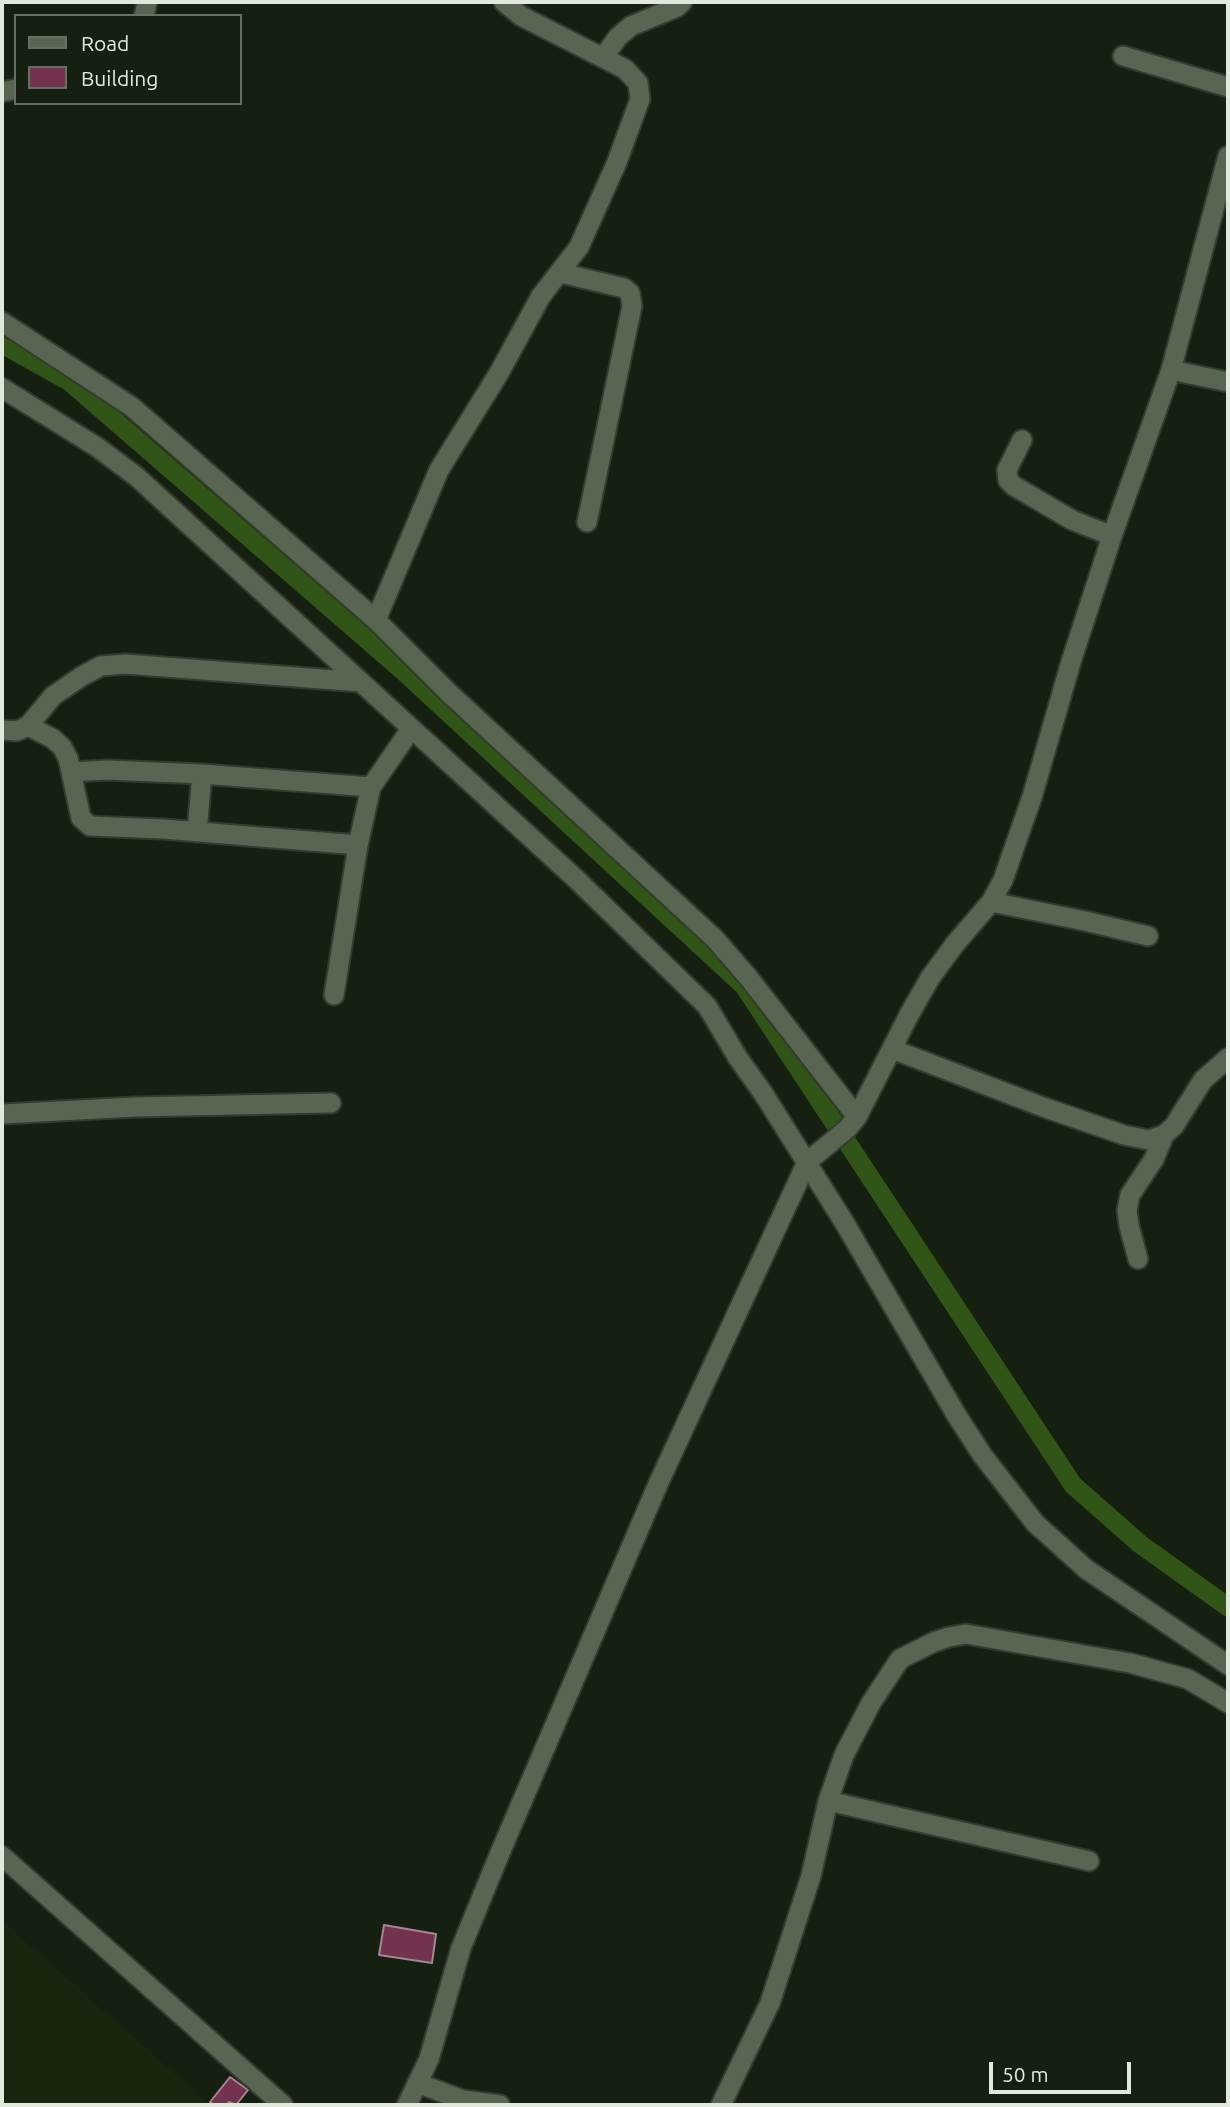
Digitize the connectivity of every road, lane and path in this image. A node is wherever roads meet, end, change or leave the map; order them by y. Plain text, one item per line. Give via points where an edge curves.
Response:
1 (504, 2) edge
2 (682, 2) edge
3 (604, 56) junction
4 (1123, 56) dead end
5 (1228, 87) edge
6 (1228, 156) edge
7 (561, 273) junction
8 (2, 322) edge
9 (1171, 370) junction
10 (1228, 383) edge
11 (2, 388) edge
12 (1022, 440) dead end
13 (587, 522) dead end
14 (1112, 536) junction
15 (376, 620) junction
16 (361, 682) junction
17 (28, 726) junction
18 (411, 729) junction
19 (2, 730) edge
20 (71, 772) junction
21 (202, 774) junction
22 (371, 787) junction
23 (197, 832) junction
24 (358, 845) junction
25 (991, 902) junction
26 (1148, 936) dead end
27 (334, 995) dead end
28 (892, 1049) junction
29 (1228, 1058) edge
30 (331, 1103) dead end
31 (2, 1114) edge
32 (852, 1123) junction
33 (1164, 1135) junction
34 (812, 1157) junction
35 (1138, 1259) dead end
36 (1228, 1665) edge
37 (1228, 1703) edge
38 (828, 1801) junction
39 (2, 1856) edge
40 (1089, 1861) dead end
41 (418, 2083) junction
42 (283, 2105) edge
43 (407, 2105) edge
44 (500, 2105) edge
45 (720, 2105) edge

1 - 3 street via 521,16
2 - 3 street via 631,26
3 - 7 street via 638,83 640,99 579,247
4 - 5 street
6 - 9 street
7 - 13 street via 624,288 632,306
7 - 15 street via 541,296 439,470
8 - 15 street via 142,414
9 - 10 street
9 - 14 street
11 - 16 street via 137,477
12 - 14 street via 1007,470 1008,480 1072,520
14 - 25 street via 1032,797
15 - 32 street via 715,939 748,977
16 - 17 street via 101,666 53,696
16 - 18 street
17 - 19 street
17 - 20 street via 62,747
18 - 22 street
18 - 34 street via 707,1006 738,1058
20 - 21 street
20 - 23 street via 81,818 90,826
21 - 22 street
21 - 23 street
22 - 24 street
23 - 24 street
24 - 27 street
25 - 26 street
25 - 28 street via 930,978
28 - 32 street
28 - 33 street via 1124,1135 1149,1140
29 - 33 street via 1203,1080
30 - 31 street
32 - 34 street
33 - 35 street via 1130,1195 1129,1226
34 - 36 street via 970,1436 1035,1523 1086,1569
34 - 41 street via 659,1482 495,1864 461,1948
37 - 38 street via 1188,1679 1130,1663 966,1634 949,1637 900,1660 844,1755
38 - 40 street
38 - 45 street via 811,1876 770,2003
39 - 42 street
41 - 43 street
41 - 44 street via 463,2100

